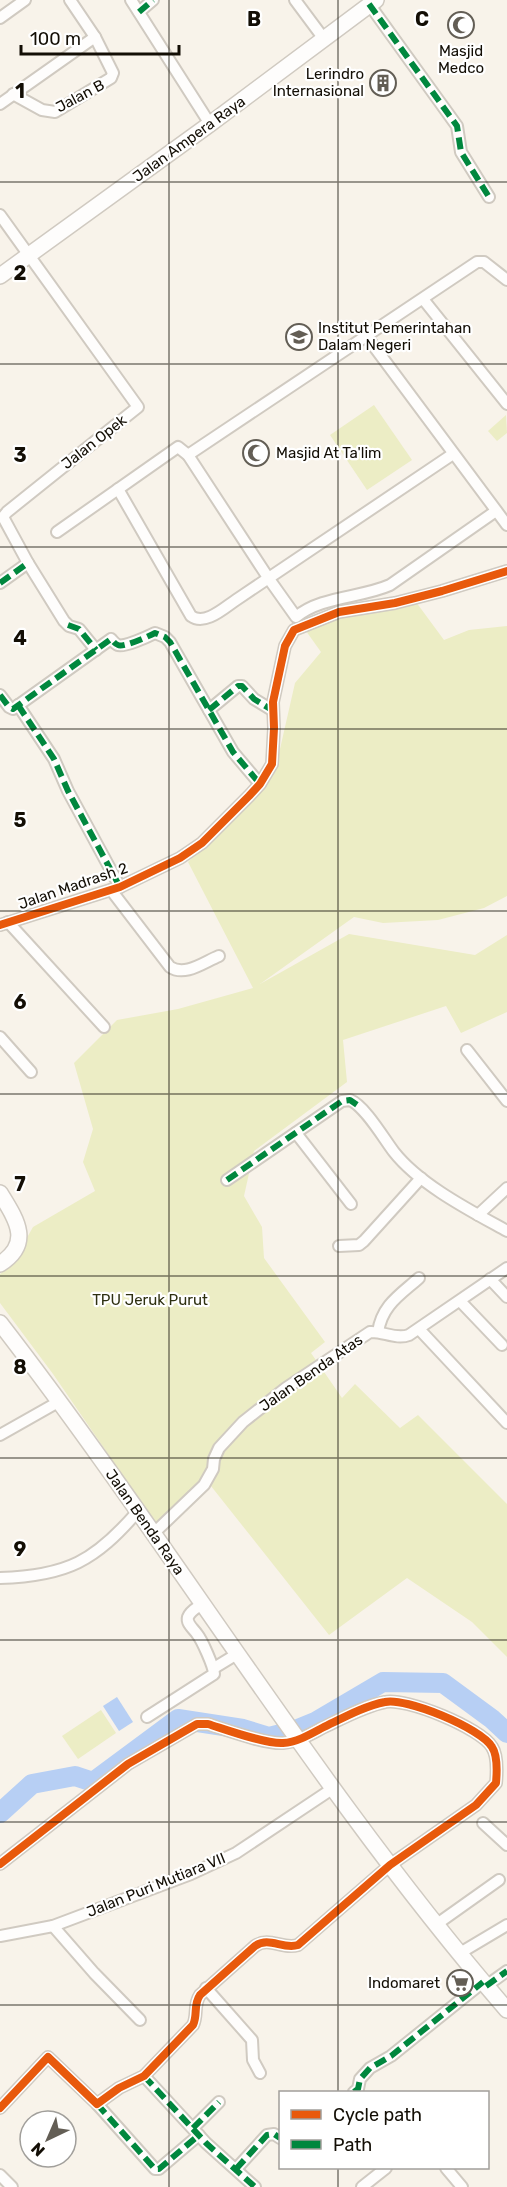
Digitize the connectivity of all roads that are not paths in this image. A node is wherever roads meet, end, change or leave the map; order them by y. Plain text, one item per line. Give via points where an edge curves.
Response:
1 (25, 0) edge
2 (70, 0) edge
3 (131, 0) edge
4 (153, 0) edge
5 (295, 0) edge
6 (372, 2) edge
7 (139, 12) junction
8 (0, 18) edge
9 (95, 37) junction
10 (324, 39) junction
11 (13, 94) junction
12 (1, 102) edge
13 (210, 124) junction
14 (489, 197) dead end
15 (0, 215) edge
16 (28, 255) junction
17 (0, 276) edge
18 (507, 280) edge
19 (423, 299) junction
20 (367, 337) junction
21 (506, 401) edge
22 (453, 454) junction
23 (188, 455) junction
24 (118, 489) junction
25 (496, 511) junction
26 (507, 525) edge
27 (57, 532) dead end
28 (28, 563) junction
29 (507, 571) edge
30 (269, 579) junction
31 (0, 583) edge
32 (96, 650) junction
33 (0, 695) edge
34 (18, 705) junction
35 (209, 710) junction
36 (272, 710) junction
37 (260, 784) junction
38 (115, 889) junction
39 (4, 923) edge
40 (219, 956) dead end
41 (104, 1027) dead end
42 (0, 1037) edge
43 (467, 1050) dead end
44 (31, 1072) dead end
45 (507, 1101) edge
46 (296, 1133) junction
47 (421, 1178) junction
48 (227, 1180) dead end
49 (507, 1188) edge
50 (0, 1192) edge
51 (351, 1203) dead end
52 (478, 1215) junction
53 (507, 1232) edge
54 (339, 1246) dead end
55 (0, 1264) edge
56 (507, 1268) edge
57 (419, 1278) dead end
58 (490, 1279) junction
59 (507, 1297) edge
60 (460, 1300) junction
61 (0, 1323) edge
62 (419, 1329) junction
63 (378, 1332) junction
64 (502, 1345) dead end
65 (60, 1401) junction
66 (507, 1423) edge
67 (0, 1435) edge
68 (138, 1511) junction
69 (154, 1533) junction
70 (0, 1578) edge
71 (202, 1604) junction
72 (237, 1654) junction
73 (214, 1668) junction
74 (147, 1717) dead end
75 (292, 1734) junction
76 (332, 1789) junction
77 (483, 1823) dead end
78 (507, 1845) edge
79 (0, 1864) edge
80 (390, 1865) junction
81 (499, 1880) dead end
82 (437, 1924) junction
83 (53, 1926) junction
84 (507, 1926) edge
85 (0, 1936) edge
86 (460, 1953) junction
87 (507, 1971) edge
88 (485, 1984) junction
89 (206, 1988) junction
90 (507, 2010) edge
91 (140, 2020) dead end
92 (260, 2073) dead end
93 (144, 2076) junction
94 (357, 2091) edge
95 (219, 2102) dead end
96 (97, 2104) junction
97 (0, 2108) edge
98 (196, 2132) junction
99 (279, 2137) edge
100 (236, 2169) junction
101 (385, 2169) edge
102 (447, 2169) edge
103 (0, 2175) edge
104 (9, 2186) edge
105 (255, 2187) edge
106 (362, 2187) edge
107 (462, 2187) edge

1 - 8 street
2 - 9 street
3 - 7 street
4 - 7 street
5 - 10 street
6 - 10 street, Jalan Ampera Raya
6 - 14 street via 457,126 461,152
7 - 13 street
9 - 11 street
9 - 11 street, Jalan B via 113,73 108,82 55,112 42,110
10 - 13 street, Jalan Ampera Raya
11 - 12 street
13 - 16 street, Jalan Ampera Raya
15 - 16 street
16 - 17 street, Jalan Ampera Raya
16 - 28 street, Jalan Opek via 138,407 4,515
18 - 19 street via 484,262 477,262
19 - 20 street
19 - 21 street
20 - 22 street
20 - 23 street
22 - 25 street
22 - 30 street
23 - 24 street via 176,447
23 - 30 street
24 - 27 street
24 - 30 street via 194,619 207,619
25 - 26 street
25 - 30 street via 390,585 308,608 296,617
28 - 31 street
28 - 32 street, Jalan Opek via 68,625 79,630
29 - 36 street, Jalan Madrash 2 via 395,603 339,612 294,630 285,646
32 - 34 street
32 - 35 street via 111,639 126,646 155,633 165,637
33 - 34 street via 10,708
34 - 38 street via 54,759
35 - 36 street via 242,686
35 - 37 street via 233,752
36 - 37 street, Jalan Madrash 2 via 272,764
37 - 38 street, Jalan Madrash 2 via 190,852
38 - 39 street, Jalan Madrash 2
38 - 40 street via 171,968 186,971
39 - 41 street
42 - 44 street
43 - 45 street
46 - 47 street via 342,1101 354,1102 397,1156
46 - 48 street
46 - 51 street
47 - 52 street
47 - 54 street via 364,1241
49 - 52 street
50 - 55 street via 20,1232 17,1247
52 - 53 street
56 - 58 street, Jalan Benda Atas
57 - 63 street via 386,1307
58 - 59 street
58 - 60 street, Jalan Benda Atas
60 - 62 street, Jalan Benda Atas
60 - 64 street
61 - 65 street, Jalan Benda Raya
62 - 63 street, Jalan Benda Atas via 404,1337
62 - 66 street
63 - 69 street, Jalan Benda Atas via 356,1340 243,1422 219,1448 204,1485
65 - 67 street
65 - 68 street, Jalan Benda Raya
68 - 69 street, Jalan Benda Raya
68 - 70 street via 109,1542 85,1560 51,1573
69 - 71 street, Jalan Benda Raya
71 - 72 street, Jalan Benda Raya
71 - 73 street via 188,1622 200,1637
72 - 73 street
72 - 75 street, Jalan Benda Raya
73 - 74 street via 211,1677
75 - 76 street, Jalan Benda Raya
75 - 79 street via 274,1742 197,1724 128,1764
75 - 80 street via 382,1702 396,1701 462,1724 488,1741 495,1752 494,1787 476,1805
76 - 80 street, Jalan Benda Raya
76 - 83 street, Jalan Puri Mutiara VII via 254,1842 213,1864
77 - 78 street
80 - 82 street, Jalan Benda Raya
80 - 89 street via 298,1945 259,1943
81 - 82 street
82 - 86 street, Jalan Benda Raya
83 - 85 street, Jalan Puri Mutiara VII
83 - 91 street
84 - 86 street
86 - 88 street, Jalan Benda Raya
87 - 88 street
88 - 90 street, Jalan Benda Raya
88 - 94 street via 370,2068 360,2079
89 - 92 street via 252,2040 253,2060
89 - 93 street via 196,2000 194,2025
93 - 96 street
93 - 98 street
95 - 98 street
96 - 97 street via 48,2057
96 - 98 street via 155,2169
98 - 100 street
99 - 100 street via 267,2135
100 - 105 street
101 - 106 street
102 - 107 street
103 - 104 street

